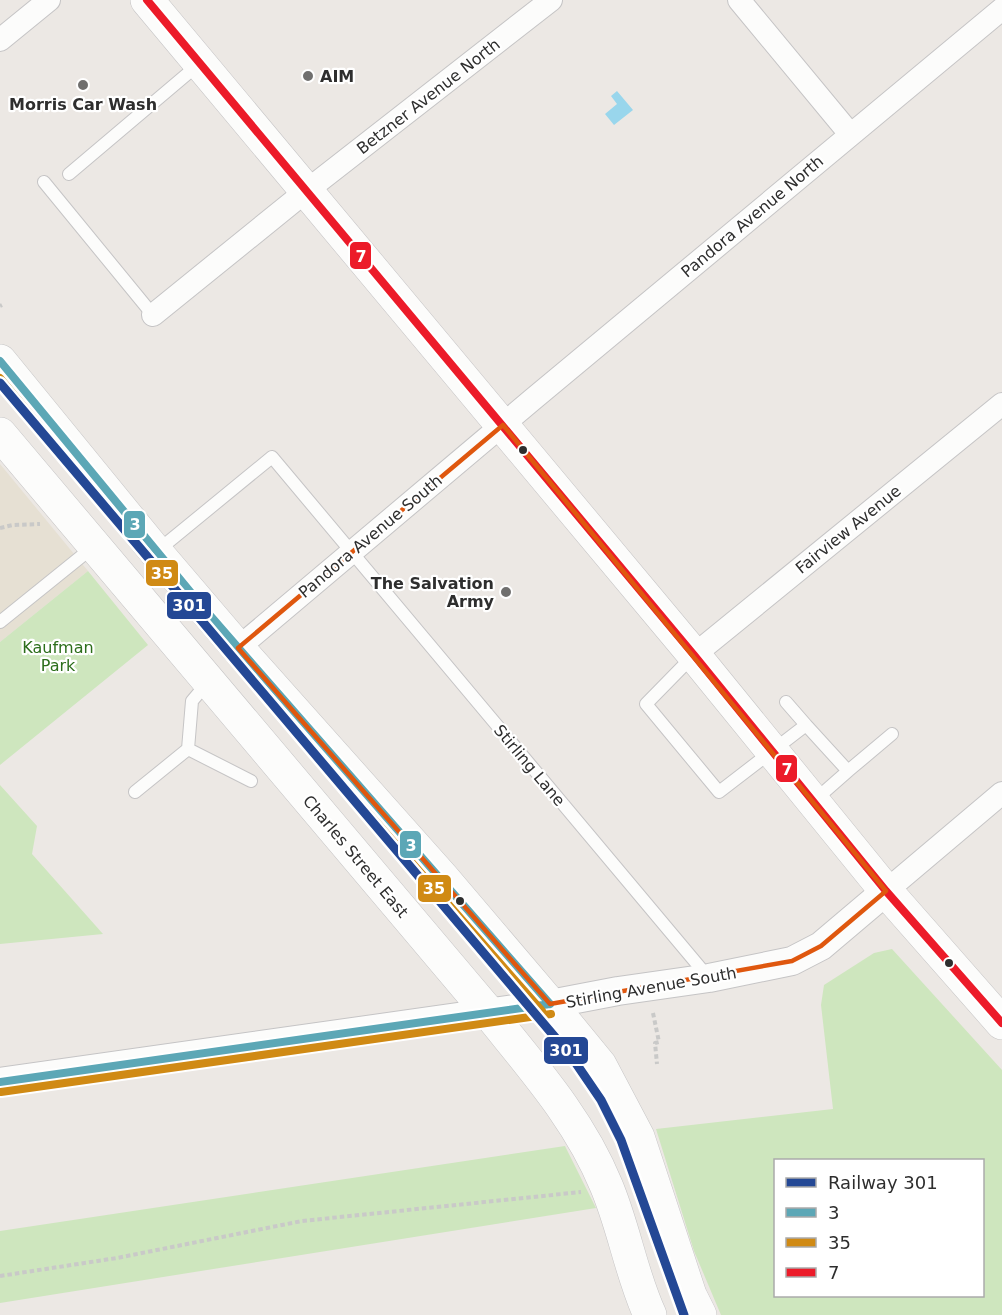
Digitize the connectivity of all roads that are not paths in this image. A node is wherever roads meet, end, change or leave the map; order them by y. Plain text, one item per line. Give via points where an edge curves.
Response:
1 (49, 0) edge
2 (147, 0) edge
3 (551, 0) edge
4 (739, 0) edge
5 (1002, 9) edge
6 (0, 40) edge
7 (200, 64) junction
8 (849, 134) junction
9 (69, 174) dead end
10 (44, 182) dead end
11 (305, 192) junction
12 (153, 315) joint
13 (0, 361) edge
14 (1002, 404) edge
15 (503, 424) junction
16 (0, 434) edge
17 (94, 546) junction
18 (156, 552) junction
19 (351, 553) junction
20 (0, 622) edge
21 (238, 648) junction
22 (694, 655) junction
23 (208, 681) junction
24 (786, 702) dead end
25 (806, 725) junction
26 (892, 734) dead end
27 (188, 749) junction
28 (772, 751) junction
29 (849, 771) junction
30 (251, 781) dead end
31 (135, 792) dead end
32 (1002, 793) edge
33 (813, 802) junction
34 (885, 891) junction
35 (709, 978) junction
36 (550, 1004) junction
37 (488, 1012) junction
38 (999, 1014) edge
39 (0, 1082) edge
40 (646, 1313) edge
41 (700, 1315) edge

1 - 6 street
2 - 7 main road
3 - 11 street, Betzner Avenue North
4 - 8 street
5 - 8 street, Pandora Avenue North
7 - 9 lane
7 - 11 main road
8 - 15 street, Pandora Avenue North
10 - 12 lane
11 - 12 street, Betzner Avenue North
11 - 15 main road
13 - 18 main road
14 - 22 street, Fairview Avenue
15 - 19 street, Pandora Avenue South
15 - 22 main road
16 - 17 main road, Charles Street East
17 - 20 lane
17 - 23 main road, Charles Street East
18 - 19 lane, Stirling Lane via 272,457
18 - 21 main road
19 - 21 street, Pandora Avenue South
19 - 35 lane, Stirling Lane
21 - 36 main road
22 - 28 main road
22 - 28 lane via 646,704 719,792
23 - 27 lane via 192,701
23 - 37 main road, Charles Street East
24 - 25 lane
25 - 28 lane
25 - 29 lane
26 - 29 lane
27 - 30 lane
27 - 31 lane
28 - 33 main road
29 - 33 lane
32 - 34 street
33 - 34 main road
34 - 35 street, Stirling Avenue South via 807,955
34 - 38 main road
35 - 36 street, Stirling Avenue South
36 - 37 street, Stirling Avenue South
36 - 41 main road via 600,1065 638,1137
37 - 39 street, Stirling Avenue South
37 - 40 main road, Charles Street East via 585,1140 607,1186

